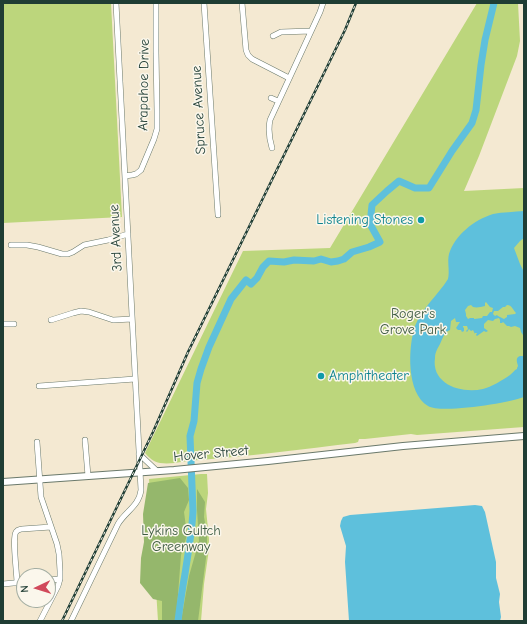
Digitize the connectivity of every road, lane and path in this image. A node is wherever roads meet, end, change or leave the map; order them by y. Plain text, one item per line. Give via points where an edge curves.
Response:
1 (116, 3) edge
2 (156, 3) edge
3 (204, 3) edge
4 (242, 3) edge
5 (323, 3) edge
6 (311, 31) junction
7 (273, 36) dead end
8 (289, 78) junction
9 (271, 98) dead end
10 (278, 101) junction
11 (272, 148) dead end
12 (125, 176) junction
13 (218, 215) dead end
14 (128, 234) junction
15 (10, 245) dead end
16 (132, 319) junction
17 (51, 320) dead end
18 (3, 324) edge
19 (14, 324) dead end
20 (136, 380) junction
21 (38, 386) dead end
22 (524, 436) edge
23 (85, 440) dead end
24 (37, 442) dead end
25 (139, 454) junction
26 (157, 471) junction
27 (140, 472) junction
28 (88, 476) junction
29 (39, 479) junction
30 (3, 482) edge
31 (51, 527) junction
32 (16, 569) edge
33 (56, 579) edge
34 (60, 579) junction
35 (16, 583) edge
36 (3, 584) edge
37 (40, 621) edge
38 (71, 621) edge

1 - 12 street, 3rd Avenue
2 - 12 street, Arapahoe Drive via 157,129 141,170
3 - 13 street, Spruce Avenue
4 - 8 street via 248,55
5 - 6 street
6 - 7 street via 281,32
6 - 8 street
8 - 10 street
9 - 10 street
10 - 11 street via 268,127
12 - 14 street, 3rd Avenue
14 - 15 street via 84,245 68,254 27,245
14 - 16 street, 3rd Avenue
16 - 17 street via 113,320 81,311
16 - 20 street, 3rd Avenue
18 - 19 street
20 - 21 street
20 - 25 street, 3rd Avenue
22 - 26 main road, Hover Street
23 - 28 street
24 - 29 street
25 - 26 street
25 - 27 street, 3rd Avenue
26 - 27 main road, Hover Street
27 - 28 main road, Hover Street
27 - 38 street, 3rd Avenue via 141,490 138,500 118,524
28 - 29 main road, Hover Street
29 - 30 main road, Hover Street
29 - 31 street via 42,502
31 - 32 street via 16,531
31 - 34 street via 59,550
33 - 34 street
34 - 37 street
35 - 36 street

